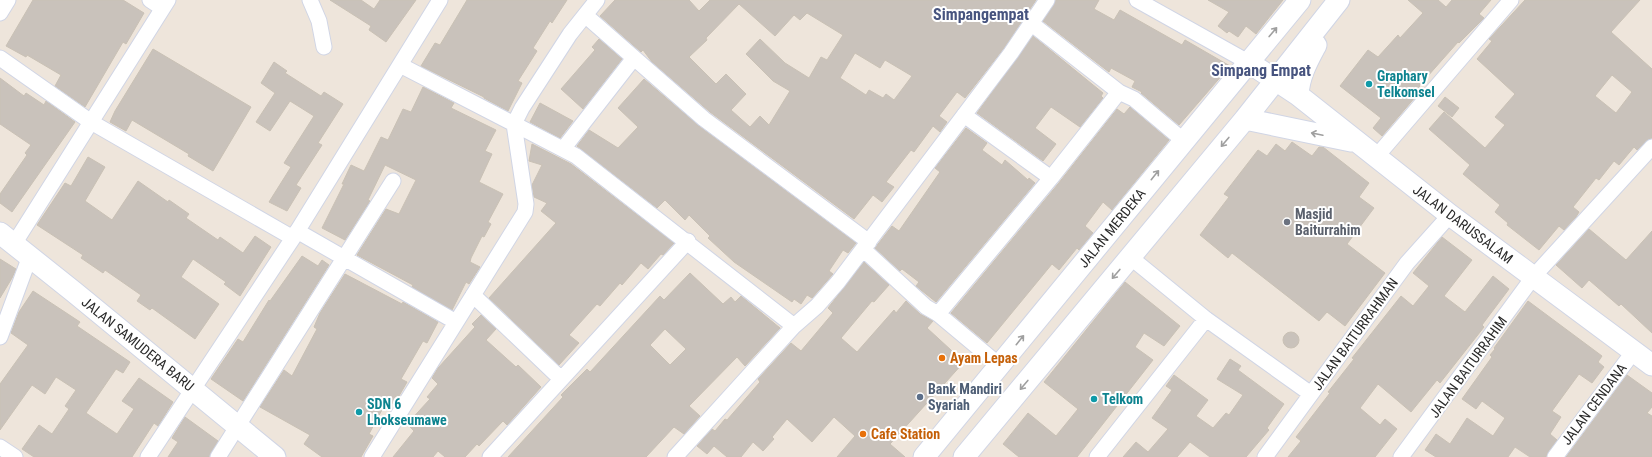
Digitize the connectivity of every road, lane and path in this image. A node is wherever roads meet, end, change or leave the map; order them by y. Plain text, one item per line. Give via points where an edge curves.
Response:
1 (8, 0) edge
2 (150, 0) edge
3 (310, 0) edge
4 (440, 0) edge
5 (597, 0) edge
6 (1047, 0) edge
7 (1137, 0) edge
8 (1300, 0) edge
9 (1339, 0) edge
10 (1343, 0) edge
11 (1511, 0) edge
12 (165, 4) edge
13 (0, 12) edge
14 (585, 15) junction
15 (1032, 24) junction
16 (324, 47) dead end
17 (0, 58) edge
18 (634, 58) junction
19 (1248, 62) junction
20 (400, 65) junction
21 (1277, 79) junction
22 (1119, 92) junction
23 (1298, 95) junction
24 (964, 115) junction
25 (1245, 119) junction
26 (91, 122) junction
27 (514, 124) junction
28 (1184, 141) junction
29 (1355, 141) junction
30 (1652, 147) edge
31 (563, 149) junction
32 (1376, 157) junction
33 (1051, 178) junction
34 (393, 181) dead end
35 (1450, 215) junction
36 (295, 235) junction
37 (688, 242) junction
38 (15, 244) edge
39 (866, 246) junction
40 (1130, 257) junction
41 (345, 259) junction
42 (1534, 276) junction
43 (473, 296) junction
44 (938, 314) junction
45 (1206, 319) junction
46 (456, 322) junction
47 (794, 326) junction
48 (0, 337) edge
49 (1647, 359) edge
50 (999, 365) junction
51 (561, 379) junction
52 (192, 389) junction
53 (1312, 394) junction
54 (238, 427) junction
55 (0, 447) edge
56 (966, 456) edge
57 (15, 457) edge
58 (148, 457) edge
59 (218, 457) edge
60 (275, 457) edge
61 (372, 457) edge
62 (490, 457) edge
63 (675, 457) edge
64 (924, 457) edge
65 (1097, 457) edge
66 (1265, 457) edge
67 (1401, 457) edge
68 (1555, 457) edge

1 - 13 street
2 - 12 street
3 - 16 street via 319,21
4 - 20 street
5 - 14 street
6 - 15 street
7 - 19 street
19 -> 8 main road, JALAN MERDEKA
9 - 21 main road
10 - 23 main road via 1304,68 1298,84
11 - 32 street
12 - 26 street
14 - 18 street
14 - 27 street via 570,34
15 - 22 street
15 - 24 street
17 - 26 street
18 - 31 street
18 - 39 street via 704,119
19 - 21 main road, JALAN DARUSSALAM
19 - 28 main road, JALAN MERDEKA
20 - 27 street
20 - 36 street
21 - 23 main road, JALAN DARUSSALAM
21 - 25 main road
22 - 28 street via 1134,99
22 - 33 street
23 - 29 main road, JALAN DARUSSALAM
24 - 33 street
24 - 39 street
29 -> 25 main road
25 -> 40 main road
26 - 36 street
26 - 38 street
27 - 31 street
27 - 43 street via 525,212
50 -> 28 main road, JALAN MERDEKA
29 - 32 main road, JALAN DARUSSALAM
30 - 42 street, JALAN BAITURRAHIM
31 - 37 street via 576,156
32 - 35 main road, JALAN DARUSSALAM
33 - 44 street
34 - 41 street
35 - 42 main road, JALAN DARUSSALAM
35 - 53 street, JALAN BAITURRAHMAN via 1407,263
36 - 41 street
36 - 52 street
37 - 47 street
37 - 51 street
38 - 48 street
38 - 52 main road, JALAN SAMUDERA BARU
39 - 44 street via 926,307
39 - 47 street via 817,306
40 - 45 street
40 -> 56 main road
41 - 46 street
41 - 54 street
42 - 49 main road, JALAN DARUSSALAM
42 - 67 street, JALAN BAITURRAHIM
43 - 46 street
43 - 51 street
44 - 50 street
45 - 53 street
45 - 65 street
46 - 61 street
47 - 63 street
49 - 68 street, JALAN CENDANA
50 - 64 main road, JALAN MERDEKA
51 - 62 street
52 - 54 main road, JALAN SAMUDERA BARU
52 - 58 street
53 - 66 street, JALAN BAITURRAHMAN
54 - 59 street
54 - 60 main road, JALAN SAMUDERA BARU
55 - 57 street

